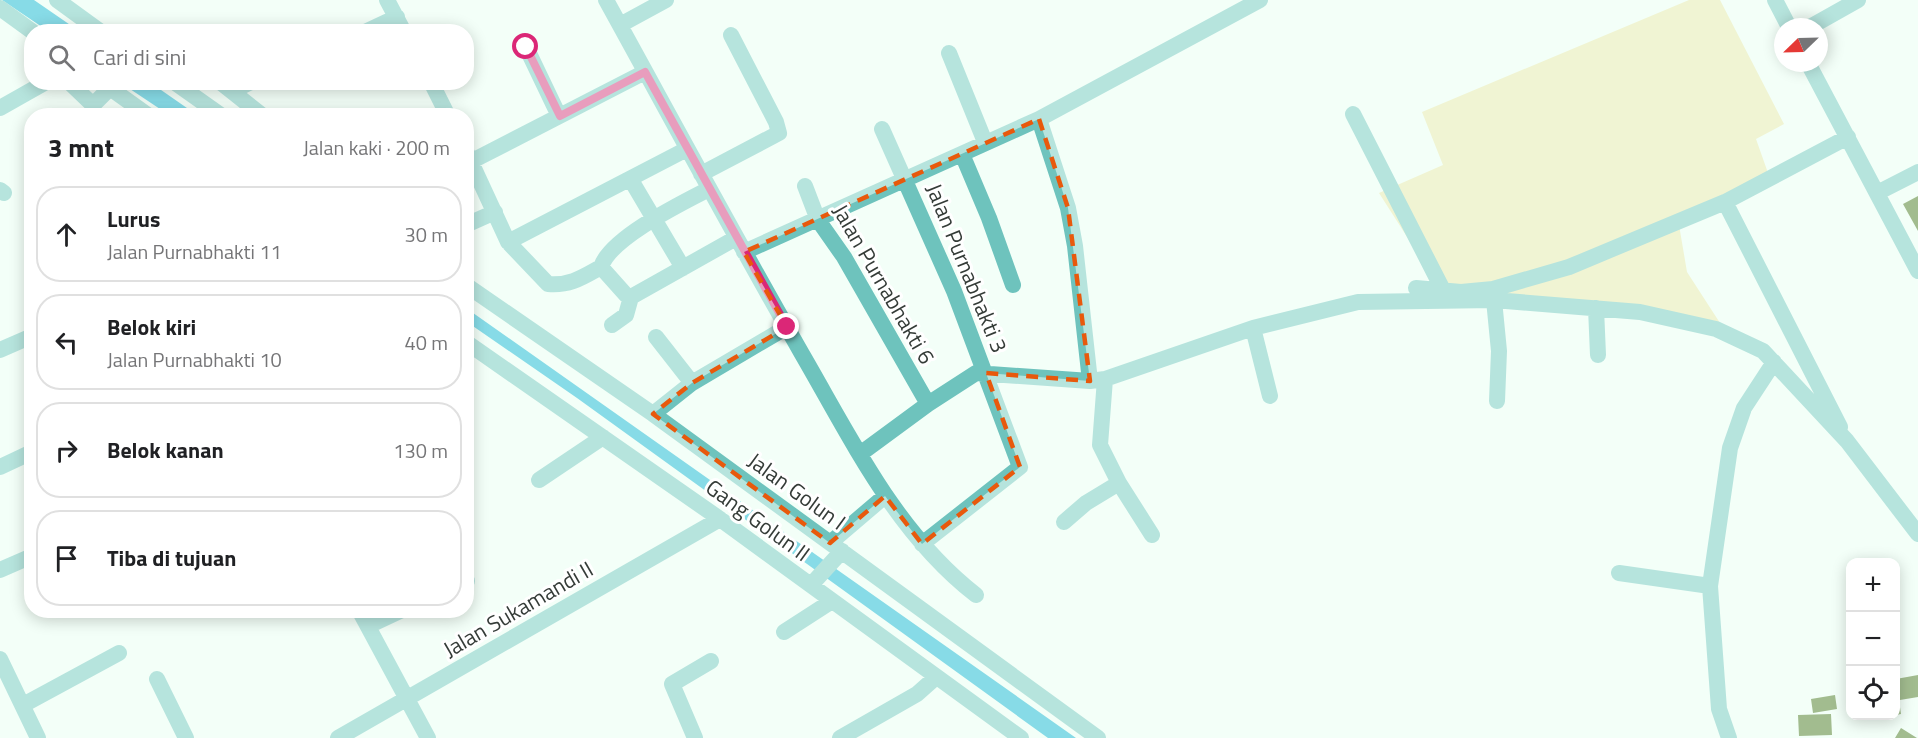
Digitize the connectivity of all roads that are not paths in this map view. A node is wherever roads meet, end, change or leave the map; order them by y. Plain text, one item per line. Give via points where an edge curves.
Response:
1 (57, 0) edge
2 (387, 0) edge
3 (606, 0) edge
4 (666, 0) edge
5 (1260, 0) edge
6 (1775, 0) edge
7 (1858, 0) edge
8 (0, 8) edge
9 (1784, 18) edge
10 (1826, 18) edge
11 (90, 24) edge
12 (400, 24) edge
13 (24, 25) edge
14 (620, 25) junction
15 (731, 35) dead end
16 (526, 47) dead end
17 (949, 53) dead end
18 (645, 72) junction
19 (1813, 72) edge
20 (32, 90) edge
21 (76, 90) edge
22 (105, 90) edge
23 (114, 90) edge
24 (185, 90) edge
25 (230, 90) edge
26 (435, 90) edge
27 (0, 108) edge
28 (93, 108) edge
29 (96, 108) edge
30 (138, 108) edge
31 (211, 108) edge
32 (253, 108) edge
33 (444, 108) edge
34 (1353, 114) dead end
35 (560, 116) junction
36 (1039, 119) junction
37 (882, 129) dead end
38 (1848, 137) junction
39 (986, 142) junction
40 (687, 149) junction
41 (474, 154) edge
42 (962, 154) junction
43 (474, 167) edge
44 (1918, 171) edge
45 (631, 180) junction
46 (705, 181) junction
47 (906, 181) junction
48 (805, 186) dead end
49 (1876, 193) junction
50 (1725, 202) junction
51 (495, 212) junction
52 (655, 218) junction
53 (818, 220) junction
54 (474, 221) edge
55 (508, 243) junction
56 (740, 245) junction
57 (602, 267) junction
58 (683, 268) junction
59 (1918, 271) edge
60 (1013, 285) dead end
61 (1416, 288) dead end
62 (1443, 290) junction
63 (474, 291) edge
64 (631, 297) junction
65 (1494, 300) junction
66 (1596, 308) junction
67 (612, 325) dead end
68 (787, 327) junction
69 (1253, 328) junction
70 (656, 337) dead end
71 (24, 340) edge
72 (474, 348) edge
73 (0, 350) edge
74 (1598, 355) dead end
75 (1774, 362) junction
76 (986, 373) junction
77 (1097, 380) junction
78 (692, 383) junction
79 (1270, 396) dead end
80 (1497, 401) dead end
81 (928, 404) junction
82 (653, 414) junction
83 (603, 437) junction
84 (1847, 441) junction
85 (860, 454) junction
86 (24, 456) edge
87 (0, 467) edge
88 (539, 480) dead end
89 (1119, 483) junction
90 (885, 496) junction
91 (720, 519) junction
92 (1064, 522) dead end
93 (1918, 534) edge
94 (1152, 535) dead end
95 (922, 544) junction
96 (834, 553) junction
97 (24, 560) edge
98 (0, 570) edge
99 (1619, 573) dead end
100 (813, 582) junction
101 (1710, 586) junction
102 (976, 595) dead end
103 (832, 601) junction
104 (364, 618) edge
105 (385, 618) edge
106 (368, 626) junction
107 (784, 632) dead end
108 (119, 653) dead end
109 (0, 659) edge
110 (711, 661) dead end
111 (935, 678) junction
112 (157, 679) dead end
113 (407, 699) junction
114 (22, 705) junction
115 (38, 738) edge
116 (186, 738) edge
117 (338, 738) edge
118 (428, 738) edge
119 (695, 738) edge
120 (840, 738) edge
121 (1022, 738) edge
122 (1098, 738) edge
123 (1729, 738) edge

1 - 11 street
2 - 12 street
3 - 14 street
4 - 14 street
5 - 36 street
6 - 9 street
7 - 10 street
8 - 13 street
14 - 18 street
15 - 46 street via 779,133
16 - 35 street
17 - 39 street
18 - 35 street
18 - 40 street
19 - 38 street
20 - 27 street
21 - 28 street
22 - 29 street
23 - 30 street
24 - 31 street
25 - 32 street
26 - 33 street
34 - 62 street
35 - 41 street
36 - 39 street
36 - 77 street via 1068,208
37 - 47 street, Jalan Purnabhakti 3
38 - 49 street
38 - 50 street
39 - 42 street
40 - 45 street
40 - 46 street
42 - 47 street
42 - 60 street
43 - 51 street
44 - 49 street
45 - 52 street
45 - 55 street
46 - 52 street
46 - 56 street
47 - 53 street
47 - 76 street, Jalan Purnabhakti 3
48 - 53 street, Jalan Purnabhakti 6
49 - 59 street
50 - 62 street via 1569,267 1493,289
50 - 84 street
51 - 54 street
51 - 55 street
52 - 57 street via 605,255
52 - 58 street
53 - 56 street
53 - 81 street, Jalan Purnabhakti 6 via 844,257
55 - 57 street via 548,284 574,282
56 - 58 street
56 - 68 street
57 - 64 street
58 - 64 street
61 - 62 street
63 - 82 street, Jalan Golun I
64 - 67 street via 626,315
65 - 66 street
65 - 69 street via 1358,302
65 - 80 street via 1499,351
66 - 74 street
66 - 75 street via 1640,312 1716,330 1763,351
68 - 78 street
68 - 85 street
69 - 77 street
69 - 79 street
70 - 78 street
71 - 73 street
72 - 83 street, Gang Golun II
75 - 84 street
75 - 101 street via 1744,408 1730,448
76 - 77 street
76 - 81 street via 976,373
76 - 95 street, Jalan Purnabhakti 3 via 1020,467
77 - 89 street via 1100,446
78 - 82 street
81 - 85 street
82 - 96 street, Jalan Golun I
83 - 88 street
83 - 91 street, Gang Golun II
84 - 93 street
85 - 90 street
86 - 87 street
89 - 92 street
89 - 94 street
90 - 95 street
90 - 96 street
91 - 100 street, Gang Golun II
91 - 113 street, Jalan Sukamandi II
95 - 102 street via 947,572
96 - 100 street
96 - 122 street, Jalan Golun I
97 - 98 street
99 - 101 street
100 - 103 street, Gang Golun II
101 - 123 street via 1719,709
103 - 107 street
103 - 111 street, Gang Golun II
104 - 106 street
105 - 106 street
106 - 113 street
108 - 114 street
109 - 114 street
110 - 119 street via 672,684
111 - 120 street via 917,694
111 - 121 street, Gang Golun II
112 - 116 street
113 - 117 street, Jalan Sukamandi II
113 - 118 street
114 - 115 street

